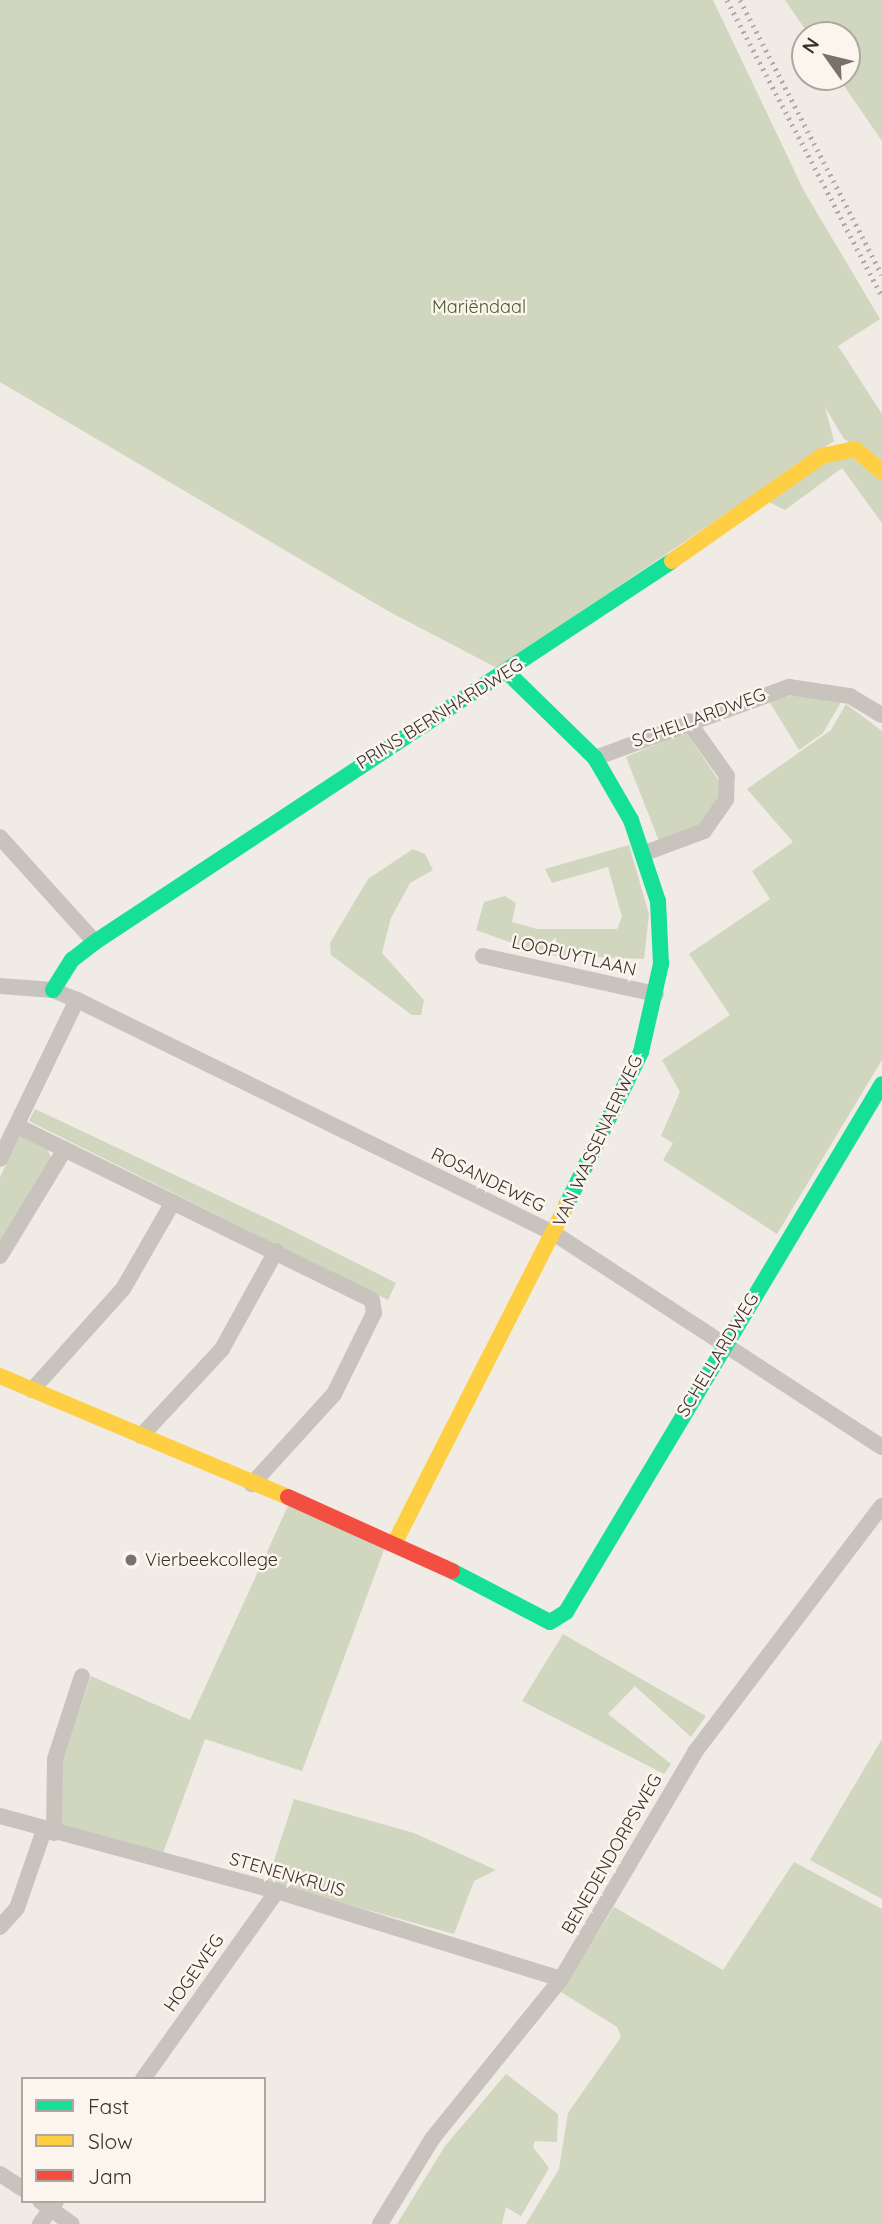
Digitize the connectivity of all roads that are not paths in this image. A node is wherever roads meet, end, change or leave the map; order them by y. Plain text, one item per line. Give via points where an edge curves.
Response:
1 (882, 472) edge
2 (507, 672) junction
3 (882, 715) edge
4 (688, 721) junction
5 (595, 758) junction
6 (0, 837) edge
7 (645, 853) junction
8 (95, 942) junction
9 (483, 956) dead end
10 (0, 986) edge
11 (53, 990) junction
12 (656, 994) junction
13 (77, 1000) junction
14 (882, 1084) edge
15 (17, 1126) junction
16 (65, 1149) junction
17 (0, 1160) edge
18 (173, 1202) junction
19 (555, 1234) junction
20 (276, 1251) junction
21 (0, 1256) edge
22 (724, 1343) junction
23 (0, 1376) edge
24 (32, 1390) junction
25 (141, 1436) junction
26 (882, 1447) edge
27 (252, 1484) junction
28 (882, 1506) edge
29 (395, 1542) junction
30 (82, 1676) dead end
31 (0, 1816) edge
32 (49, 1831) junction
33 (277, 1891) junction
34 (0, 1927) edge
35 (561, 1979) junction
36 (144, 2077) edge
37 (0, 2174) edge
38 (21, 2188) edge
39 (49, 2204) edge
40 (40, 2224) edge
41 (72, 2224) edge
42 (380, 2224) edge

1 - 2 street, PRINS BERNHARDWEG via 855,449 822,456
2 - 5 street, VAN WASSENAERWEG
2 - 8 street, PRINS BERNHARDWEG via 413,728
3 - 4 street, SCHELLARDWEG via 850,696 789,687
4 - 5 street, SCHELLARDWEG
4 - 7 street via 727,776 726,799 704,831
5 - 7 street, VAN WASSENAERWEG
6 - 8 street
7 - 12 street, VAN WASSENAERWEG via 658,901
8 - 11 street, PRINS BERNHARDWEG via 72,960
9 - 12 street, LOOPUYTLAAN
10 - 11 street
11 - 13 street, ROSANDEWEG
12 - 19 street, VAN WASSENAERWEG via 641,1052
13 - 15 street
13 - 19 street, ROSANDEWEG
14 - 22 street, SCHELLARDWEG
15 - 16 street
15 - 17 street
16 - 18 street
16 - 21 street
18 - 20 street
18 - 24 street via 123,1289
19 - 22 street, ROSANDEWEG
19 - 29 street, VAN WASSENAERWEG
20 - 25 street via 222,1349
20 - 27 street via 365,1294 374,1312 329,1402
22 - 26 street, ROSANDEWEG
22 - 29 street, SCHELLARDWEG via 566,1612 550,1622
23 - 24 street
24 - 25 street
25 - 27 street
27 - 29 street
28 - 35 street, BENEDENDORPSWEG via 695,1752
30 - 32 street via 55,1759
31 - 32 street, STENENKRUIS
32 - 33 street, STENENKRUIS
32 - 34 street via 17,1908
33 - 35 street, STENENKRUIS
33 - 36 street, HOGEWEG
35 - 42 street, BENEDENDORPSWEG via 432,2139
37 - 38 street
39 - 40 street
39 - 41 street

